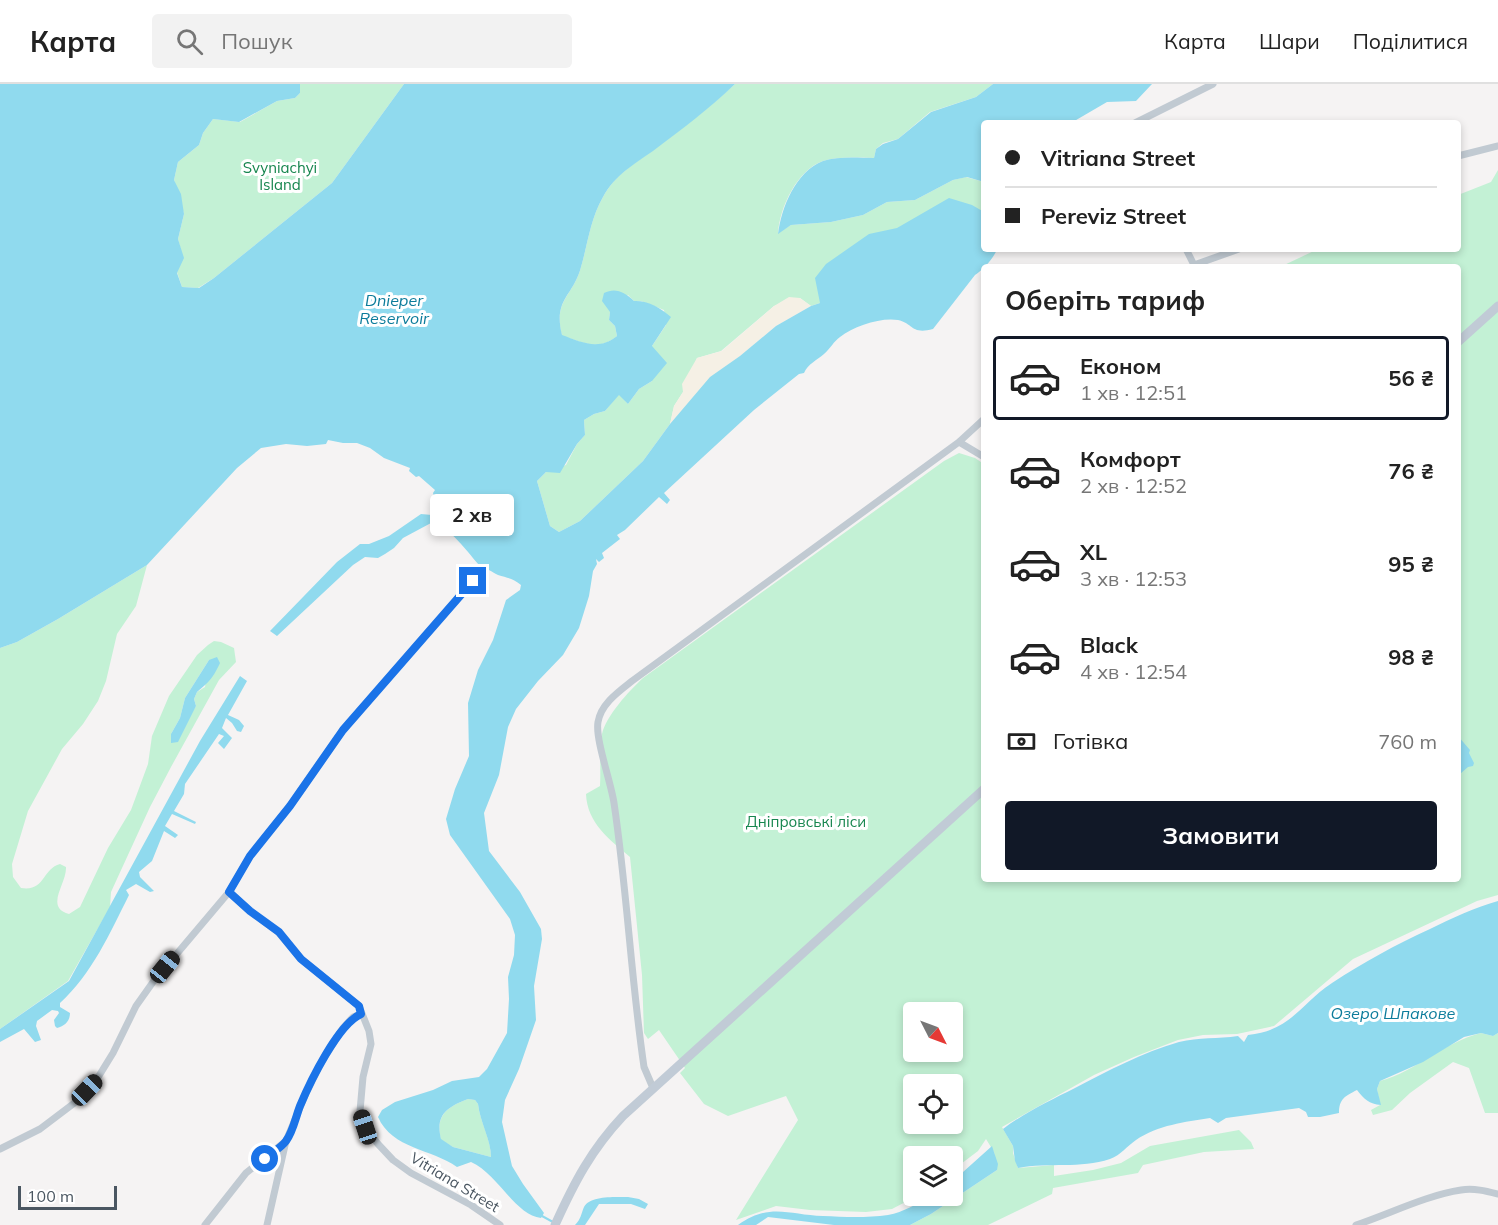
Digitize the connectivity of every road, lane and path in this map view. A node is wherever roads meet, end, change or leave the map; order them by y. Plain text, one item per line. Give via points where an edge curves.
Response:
1 (1213, 84) edge
2 (1141, 120) edge
3 (1498, 146) edge
4 (1461, 155) edge
5 (1231, 252) edge
6 (1197, 264) edge
7 (1498, 306) edge
8 (1461, 339) edge
9 (981, 422) edge
10 (959, 442) junction
11 (981, 455) edge
12 (473, 581) dead end
13 (981, 792) edge
14 (229, 892) junction
15 (361, 1014) junction
16 (653, 1088) junction
17 (286, 1141) junction
18 (0, 1149) edge
19 (1498, 1194) edge
20 (557, 1221) edge
21 (206, 1225) edge
22 (267, 1225) edge
23 (500, 1225) edge
24 (1356, 1225) edge

1 - 2 street
3 - 4 street
5 - 6 street
7 - 8 main road
9 - 10 street
10 - 11 street
10 - 16 street via 632,681 604,707 597,723 599,740 612,789 621,851 644,1066
12 - 14 street via 343,730 250,856
13 - 16 main road
14 - 15 street via 279,932 301,959 359,1006
14 - 18 street via 136,1006 97,1079 40,1130
15 - 17 street via 353,1017 322,1061
15 - 23 street, Vitriana Street via 371,1044 360,1111 365,1127 393,1160
16 - 20 main road via 600,1142 576,1178
17 - 21 street via 246,1173
17 - 22 street
19 - 24 street via 1463,1190

